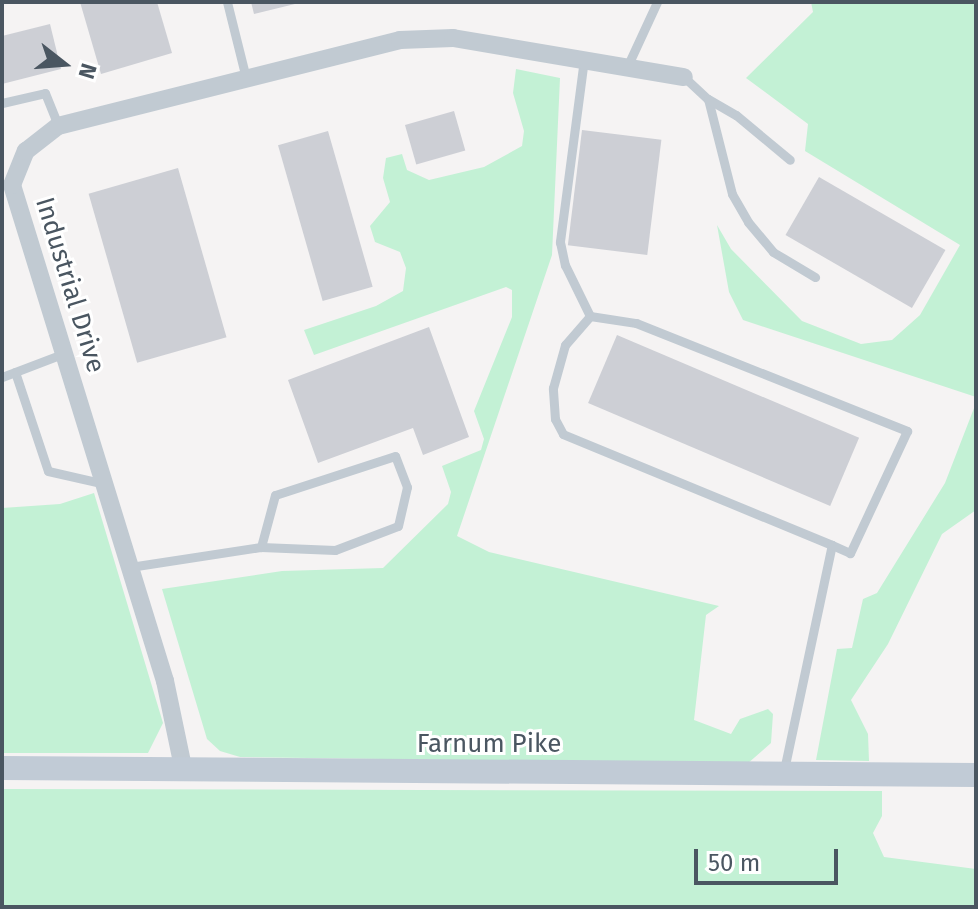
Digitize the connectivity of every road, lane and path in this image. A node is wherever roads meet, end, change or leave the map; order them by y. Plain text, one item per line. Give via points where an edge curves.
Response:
1 (227, 2) edge
2 (657, 2) edge
3 (584, 59) junction
4 (627, 67) junction
5 (684, 77) joint
6 (246, 78) junction
7 (708, 99) junction
8 (2, 103) edge
9 (58, 126) junction
10 (790, 160) dead end
11 (10, 205) edge
12 (815, 277) dead end
13 (590, 316) junction
14 (65, 353) junction
15 (15, 372) junction
16 (2, 377) edge
17 (105, 484) junction
18 (832, 545) junction
19 (261, 547) junction
20 (130, 567) junction
21 (183, 767) junction
22 (2, 768) edge
23 (783, 774) junction
24 (976, 775) edge

1 - 6 lane
2 - 4 lane
3 - 4 street, Industrial Drive
3 - 6 street, Industrial Drive via 453,38 400,40
3 - 13 lane via 560,242 565,265
4 - 5 street, Industrial Drive
5 - 7 lane
6 - 9 street, Industrial Drive
7 - 10 lane
7 - 12 lane via 732,194 748,222 773,252
8 - 9 lane via 45,93
9 - 11 street, Industrial Drive via 26,151
11 - 14 street, Industrial Drive
13 - 18 lane via 565,345 553,388 555,419 563,434
13 - 18 lane via 636,323 907,431 850,553
14 - 15 lane
14 - 17 street, Industrial Drive
15 - 16 lane
15 - 17 lane via 48,471
17 - 20 street, Industrial Drive
18 - 23 lane
19 - 19 lane via 335,550 398,526 407,487 395,456 275,495
19 - 20 lane
20 - 21 street, Industrial Drive via 165,681
21 - 22 main road, Farnum Pike
21 - 23 main road, Farnum Pike
23 - 24 main road, Farnum Pike

